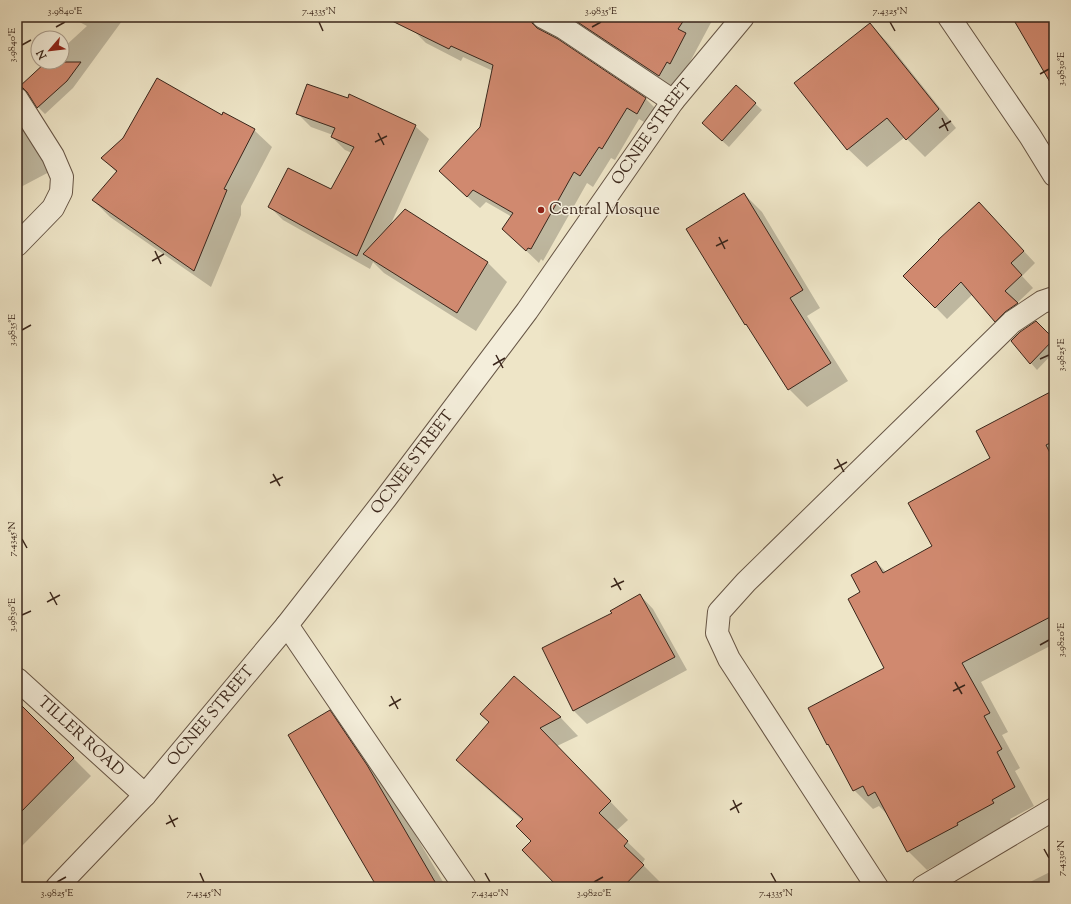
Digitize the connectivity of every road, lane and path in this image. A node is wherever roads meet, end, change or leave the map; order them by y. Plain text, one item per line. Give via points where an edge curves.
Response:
1 (543, 17) edge
2 (743, 17) edge
3 (949, 17) edge
4 (17, 98) edge
5 (673, 101) junction
6 (1054, 175) edge
7 (17, 245) edge
8 (1054, 298) edge
9 (286, 625) junction
10 (17, 679) edge
11 (145, 795) junction
12 (1054, 809) edge
13 (56, 887) edge
14 (465, 887) edge
15 (877, 887) edge
16 (923, 887) edge

1 - 5 street via 564,28
2 - 5 street, OCNEE STREET
3 - 6 street
4 - 7 street via 53,156 62,177 61,192 53,208
5 - 9 street, OCNEE STREET via 527,311 386,498
8 - 15 street via 1042,302 1012,322 746,582 719,612 717,633 729,659
9 - 11 street, OCNEE STREET
9 - 14 street
10 - 11 street, TILLER ROAD
11 - 13 street, OCNEE STREET
12 - 16 street

